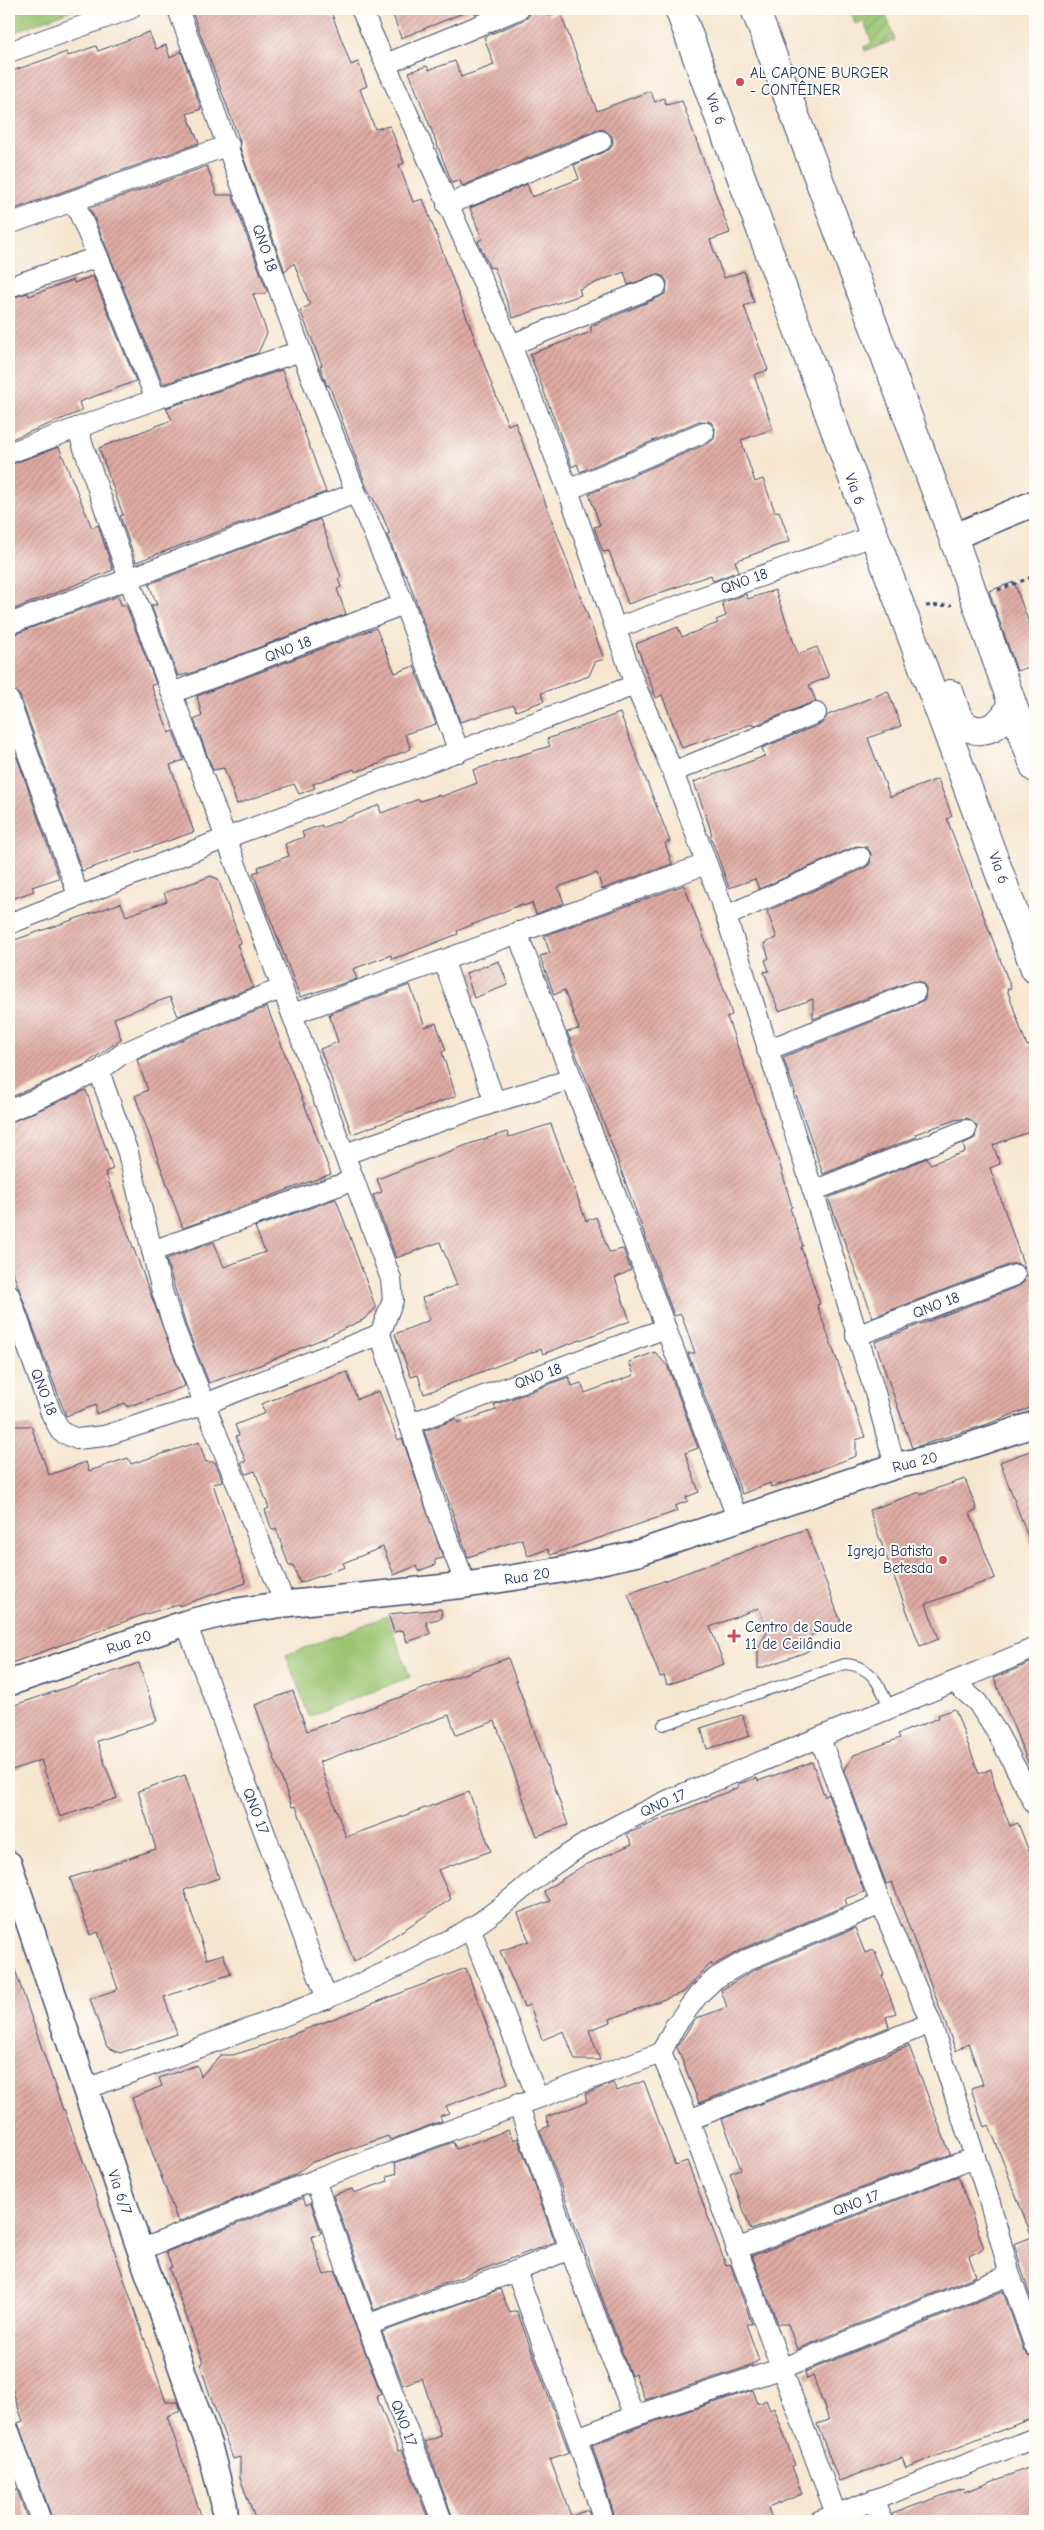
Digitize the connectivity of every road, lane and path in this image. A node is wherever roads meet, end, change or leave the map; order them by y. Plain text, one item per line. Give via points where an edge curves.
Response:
1 (130, 9) edge
2 (178, 9) edge
3 (361, 9) edge
4 (519, 9) edge
5 (679, 9) edge
6 (747, 9) edge
7 (755, 9) edge
8 (767, 41) junction
9 (9, 52) edge
10 (386, 64) junction
11 (601, 141) dead end
12 (229, 145) junction
13 (74, 201) junction
14 (447, 205) junction
15 (9, 224) edge
16 (98, 257) junction
17 (656, 286) dead end
18 (9, 287) edge
19 (511, 346) junction
20 (302, 351) junction
21 (156, 399) junction
22 (77, 428) junction
23 (704, 432) dead end
24 (9, 453) edge
25 (568, 490) junction
26 (356, 493) junction
27 (858, 496) junction
28 (1035, 503) edge
29 (873, 536) junction
30 (953, 538) junction
31 (129, 579) junction
32 (404, 604) junction
33 (9, 624) edge
34 (616, 628) junction
35 (635, 685) junction
36 (172, 694) junction
37 (9, 700) edge
38 (1011, 703) junction
39 (816, 713) dead end
40 (16, 741) edge
41 (459, 752) junction
42 (1035, 768) edge
43 (673, 772) junction
44 (226, 838) junction
45 (860, 857) dead end
46 (706, 864) junction
47 (78, 895) junction
48 (726, 916) junction
49 (9, 924) edge
50 (516, 932) junction
51 (444, 962) junction
52 (1035, 969) edge
53 (281, 989) junction
54 (915, 992) dead end
55 (292, 1014) junction
56 (767, 1050) junction
57 (99, 1071) junction
58 (572, 1079) junction
59 (495, 1102) junction
60 (9, 1111) edge
61 (966, 1130) dead end
62 (345, 1154) junction
63 (354, 1180) junction
64 (813, 1191) junction
65 (152, 1251) junction
66 (1015, 1275) dead end
67 (9, 1294) edge
68 (666, 1328) junction
69 (380, 1334) junction
70 (856, 1336) junction
71 (205, 1404) junction
72 (409, 1424) junction
73 (1035, 1424) edge
74 (894, 1466) junction
75 (738, 1520) junction
76 (466, 1585) junction
77 (285, 1604) junction
78 (186, 1623) junction
79 (1035, 1648) edge
80 (954, 1682) junction
81 (9, 1683) edge
82 (890, 1709) junction
83 (663, 1725) dead end
84 (820, 1738) junction
85 (1035, 1805) edge
86 (9, 1864) edge
87 (881, 1904) junction
88 (470, 1928) junction
89 (327, 1999) junction
90 (931, 2023) junction
91 (661, 2053) junction
92 (86, 2089) junction
93 (537, 2096) junction
94 (518, 2104) junction
95 (689, 2120) junction
96 (976, 2157) junction
97 (316, 2180) junction
98 (570, 2249) junction
99 (736, 2249) junction
100 (140, 2250) junction
101 (516, 2271) junction
102 (1010, 2275) junction
103 (366, 2324) junction
104 (1035, 2347) edge
105 (783, 2368) junction
106 (634, 2416) junction
107 (9, 2431) edge
108 (577, 2438) junction
109 (1035, 2438) edge
110 (873, 2500) junction
111 (828, 2518) edge
112 (41, 2521) edge
113 (226, 2521) edge
114 (442, 2521) edge
115 (604, 2521) edge
116 (882, 2521) edge

1 - 9 street
2 - 12 street, QNO 18
3 - 10 street
4 - 10 street
5 - 27 main road, Via 6
6 - 8 main road
7 - 8 main road
8 - 30 main road
10 - 14 street
11 - 14 street
12 - 13 street
12 - 20 street, QNO 18
13 - 15 street
13 - 16 street
14 - 19 street
16 - 18 street
16 - 21 street
17 - 19 street
19 - 25 street
20 - 21 street
20 - 26 street, QNO 18
21 - 22 street
22 - 24 street
22 - 31 street
23 - 25 street
25 - 34 street
26 - 31 street
26 - 32 street, QNO 18
27 - 29 main road, Via 6
27 - 38 main road via 910,585 959,718 971,728 988,730 1004,721
28 - 30 street
29 - 34 street, QNO 18
29 - 52 main road, Via 6
30 - 38 main road
31 - 33 street
31 - 36 street
32 - 36 street, QNO 18
32 - 41 street, QNO 18
34 - 35 street
35 - 41 street
35 - 43 street
36 - 44 street
37 - 40 street
38 - 42 main road
39 - 43 street
40 - 47 street
41 - 44 street
43 - 46 street
44 - 47 street
44 - 53 street
45 - 48 street
46 - 48 street
46 - 50 street
47 - 49 street
48 - 56 street
50 - 51 street
50 - 58 street
51 - 55 street
51 - 59 street
53 - 55 street
53 - 57 street via 122,1054
54 - 56 street
55 - 62 street
56 - 64 street
57 - 60 street
57 - 65 street via 128,1153
58 - 59 street
58 - 68 street
59 - 62 street
61 - 64 street
62 - 63 street
63 - 65 street
63 - 69 street via 391,1279 393,1300
64 - 70 street
65 - 71 street via 175,1330
66 - 70 street, QNO 18
67 - 71 street, QNO 18 via 51,1413 61,1432 77,1439 104,1436
68 - 72 street, QNO 18
68 - 75 street
69 - 71 street, QNO 18
69 - 72 street
70 - 74 street
71 - 77 street
72 - 76 street
73 - 74 street, Rua 20 via 936,1457
74 - 75 street, Rua 20
75 - 76 street, Rua 20 via 638,1553 562,1570
76 - 77 street, Rua 20
77 - 78 street, Rua 20 via 230,1612
78 - 81 street, Rua 20
78 - 89 street, QNO 17
79 - 80 street, QNO 17
80 - 82 street, QNO 17
80 - 85 street via 977,1702 998,1734
82 - 83 lane via 878,1682 870,1673 856,1664 845,1664
82 - 84 street, QNO 17
84 - 87 street
84 - 88 street, QNO 17 via 671,1798 612,1826 553,1865
86 - 92 street, Via 6/7
87 - 90 street
87 - 91 street via 749,1959 716,1978 698,1994
88 - 89 street, QNO 17
88 - 93 street
89 - 92 street, QNO 17
90 - 95 street
90 - 96 street
91 - 93 street
91 - 95 street
92 - 100 street, Via 6/7
93 - 94 street
94 - 97 street
94 - 98 street
95 - 99 street
96 - 99 street, QNO 17
96 - 102 street
97 - 100 street
97 - 103 street, QNO 17
98 - 101 street
98 - 106 street
99 - 105 street
100 - 113 street, Via 6/7 via 209,2446
101 - 103 street
101 - 108 street
102 - 104 street
102 - 105 street
103 - 114 street, QNO 17
105 - 106 street
105 - 111 street
106 - 108 street
107 - 112 street
108 - 115 street
109 - 110 street
110 - 111 street
110 - 116 street

